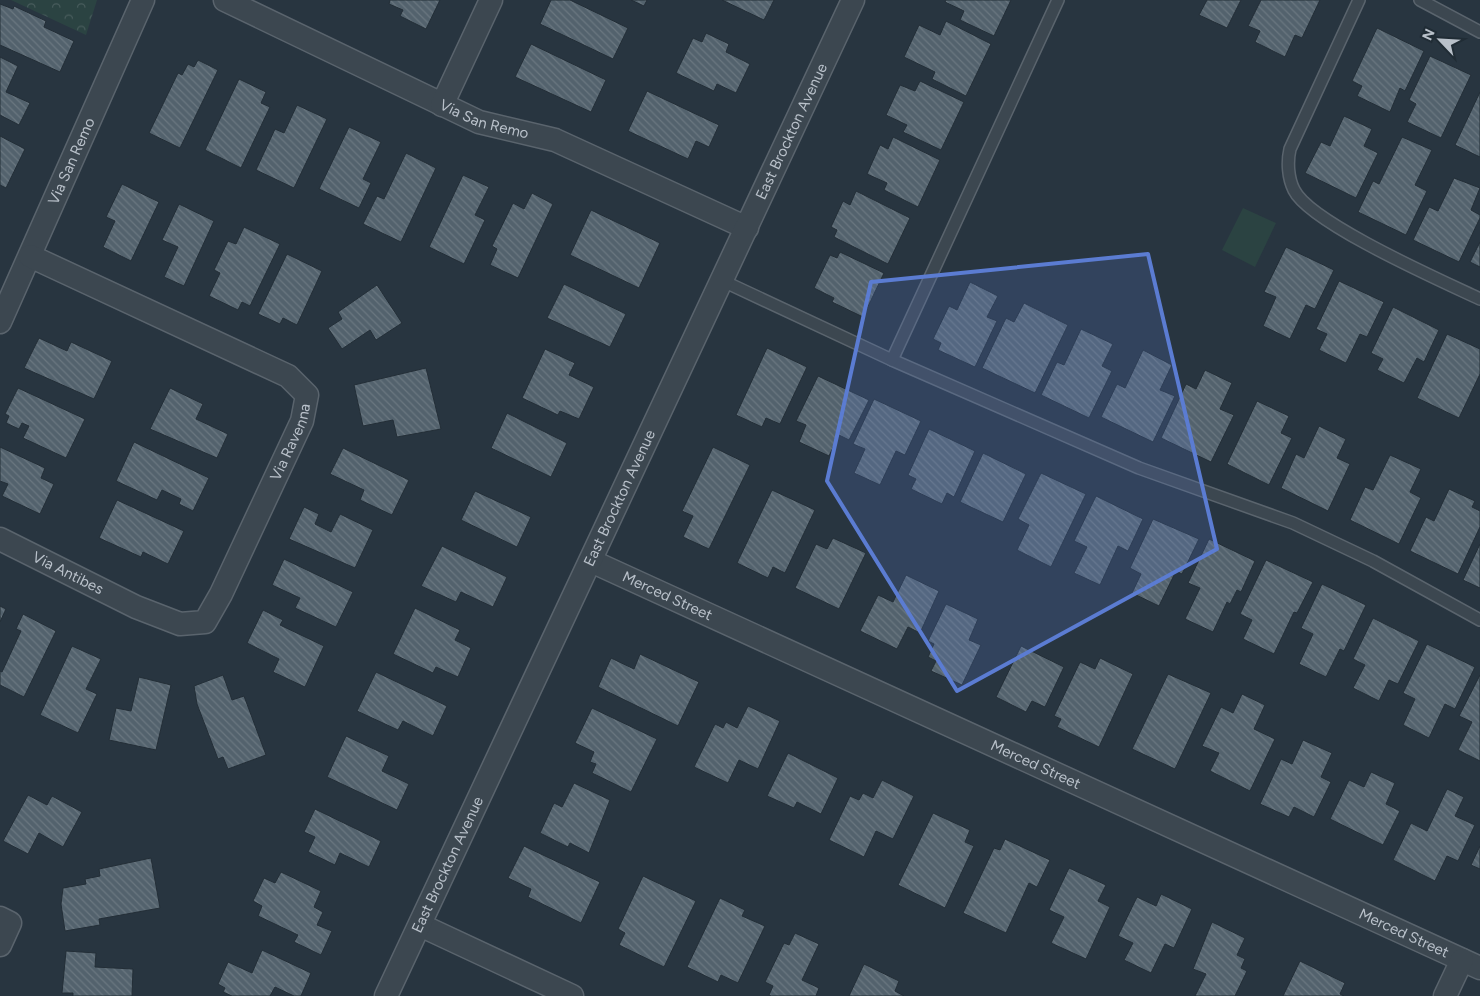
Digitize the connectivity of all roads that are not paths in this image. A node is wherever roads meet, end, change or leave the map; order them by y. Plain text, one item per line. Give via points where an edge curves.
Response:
1 (143, 0) edge
2 (225, 0) edge
3 (491, 0) edge
4 (853, 0) edge
5 (1058, 0) edge
6 (1359, 0) edge
7 (1420, 0) edge
8 (1480, 32) edge
9 (442, 105) junction
10 (747, 228) junction
11 (30, 256) junction
12 (723, 281) junction
13 (1480, 299) edge
14 (0, 322) edge
15 (892, 360) junction
16 (0, 539) edge
17 (591, 561) junction
18 (136, 607) joint
19 (1480, 620) edge
20 (0, 918) edge
21 (420, 925) junction
22 (0, 944) edge
23 (1471, 964) edge
24 (386, 996) edge
25 (572, 996) edge
26 (1445, 996) edge

1 - 11 street, Via San Remo
2 - 9 street, Via San Remo
3 - 9 street
4 - 10 street, East Brockton Avenue
5 - 15 lane
6 - 13 lane via 1290,149 1288,161 1294,190 1311,211 1411,267
7 - 8 lane
9 - 10 street, Via San Remo via 478,122 555,140
10 - 12 street, East Brockton Avenue
11 - 14 street, Via San Remo
11 - 18 street, Via Ravenna via 288,376 307,395 302,420 205,622 180,624
12 - 15 lane
12 - 17 street, East Brockton Avenue
15 - 19 lane via 1139,468 1301,526
16 - 18 street, Via Antibes
17 - 21 street, East Brockton Avenue
17 - 23 street, Merced Street
20 - 22 street via 10,923
21 - 24 street, East Brockton Avenue
21 - 25 street
23 - 26 street

